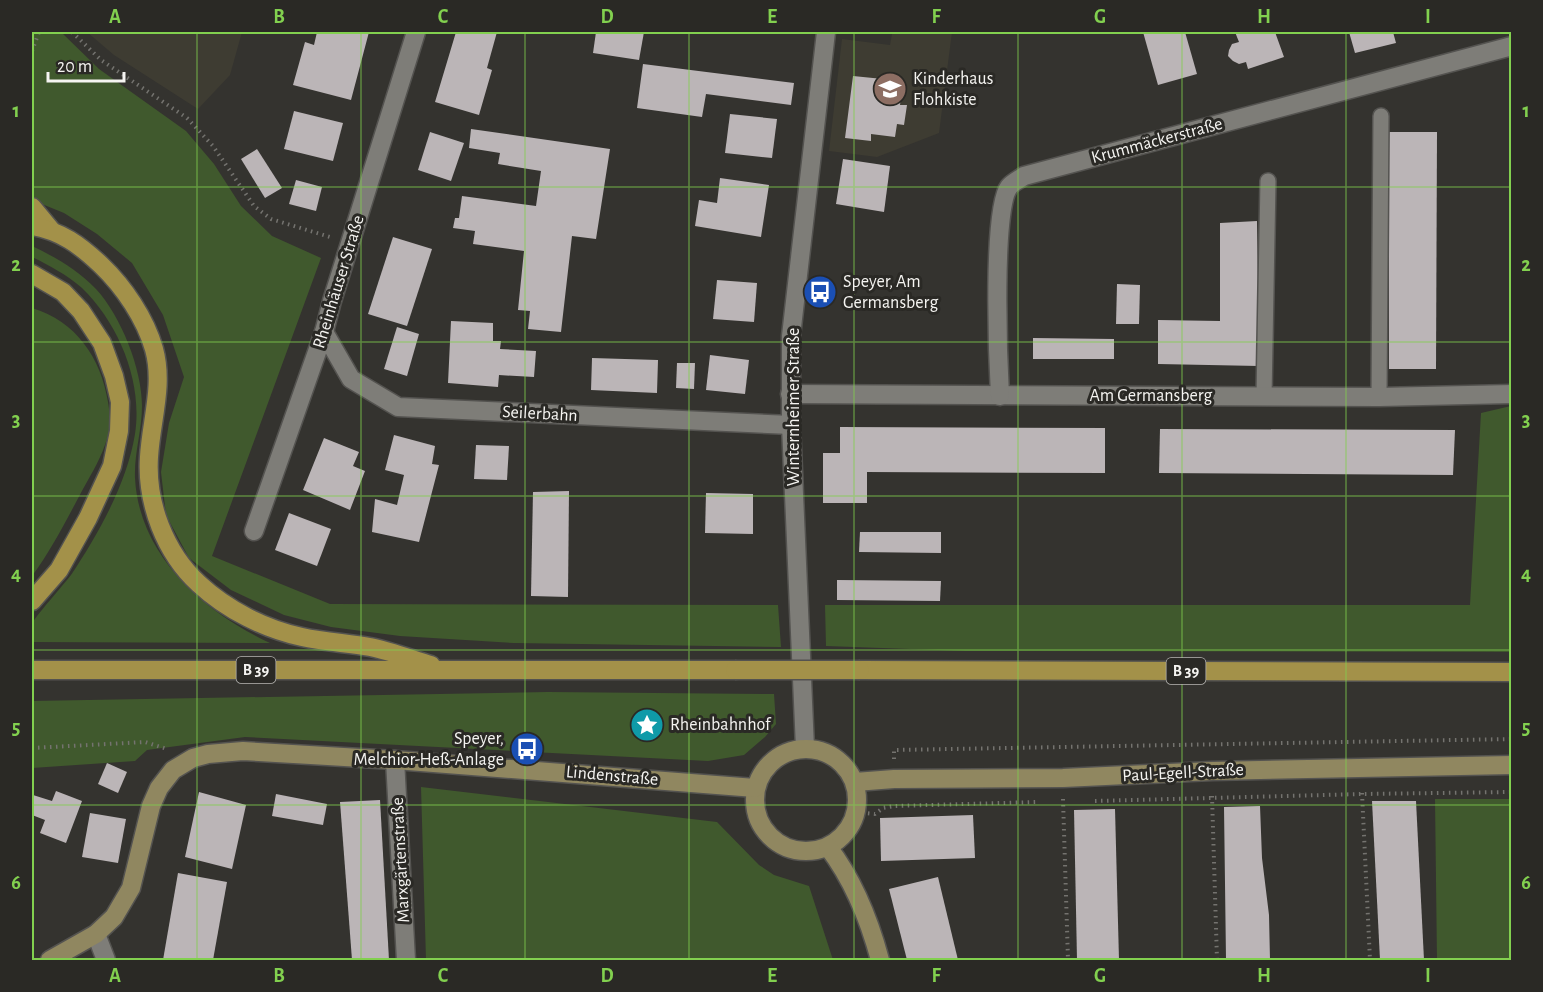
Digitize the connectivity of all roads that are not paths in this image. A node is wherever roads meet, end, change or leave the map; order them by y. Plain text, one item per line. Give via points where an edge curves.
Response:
1 (416, 32) edge
2 (826, 32) edge
3 (1512, 46) edge
4 (1381, 116) dead end
5 (1268, 181) dead end
6 (32, 207) edge
7 (32, 226) edge
8 (51, 230) junction
9 (32, 274) edge
10 (32, 285) edge
11 (52, 285) junction
12 (324, 332) junction
13 (790, 394) junction
14 (1512, 394) edge
15 (1000, 396) junction
16 (1264, 397) junction
17 (1379, 397) junction
18 (791, 425) junction
19 (254, 531) dead end
20 (32, 601) edge
21 (32, 670) edge
22 (450, 670) junction
23 (1512, 672) edge
24 (805, 748) junction
25 (394, 760) junction
26 (1512, 765) edge
27 (855, 782) junction
28 (755, 788) junction
29 (828, 847) junction
30 (96, 934) junction
31 (50, 960) edge
32 (106, 960) edge
33 (406, 960) edge
34 (880, 960) edge

1 - 12 street, Rheinhäuser Straße
2 - 13 street, Winternheimer Straße via 791,336
3 - 15 street, Krummäckerstraße via 1024,176 1009,187 1000,210
4 - 17 lane
5 - 16 lane
6 - 8 main road
7 - 8 main road
8 - 22 main road via 86,252 112,276 144,325 154,350 158,390 149,488 174,555 197,583 226,606 259,623 302,637 372,648
9 - 11 main road
10 - 11 main road
11 - 20 main road via 81,311 102,343 120,402 119,431 112,466 88,518 59,570
12 - 18 street, Seilerbahn via 351,379 398,407
12 - 19 street, Rheinhäuser Straße
13 - 15 street, Am Germansberg
13 - 18 street, Winternheimer Straße
14 - 17 street, Am Germansberg
15 - 16 street, Am Germansberg
16 - 17 street, Am Germansberg
18 - 24 street, Winternheimer Straße
21 - 22 main road, B 39
22 - 23 main road, B 39, bridge
24 - 27 street via 835,758
24 - 28 street via 773,759
25 - 28 street, Lindenstraße
25 - 30 street, Lindenstraße via 243,751 193,758 173,770 159,788 130,888 114,917
25 - 33 street, Marxgärtenstraße
26 - 27 street, Paul-Egell-Straße
27 - 29 street via 858,797 851,826
28 - 29 street via 754,808 761,826 773,840 800,851
29 - 34 street via 863,906
30 - 31 street
30 - 32 street

